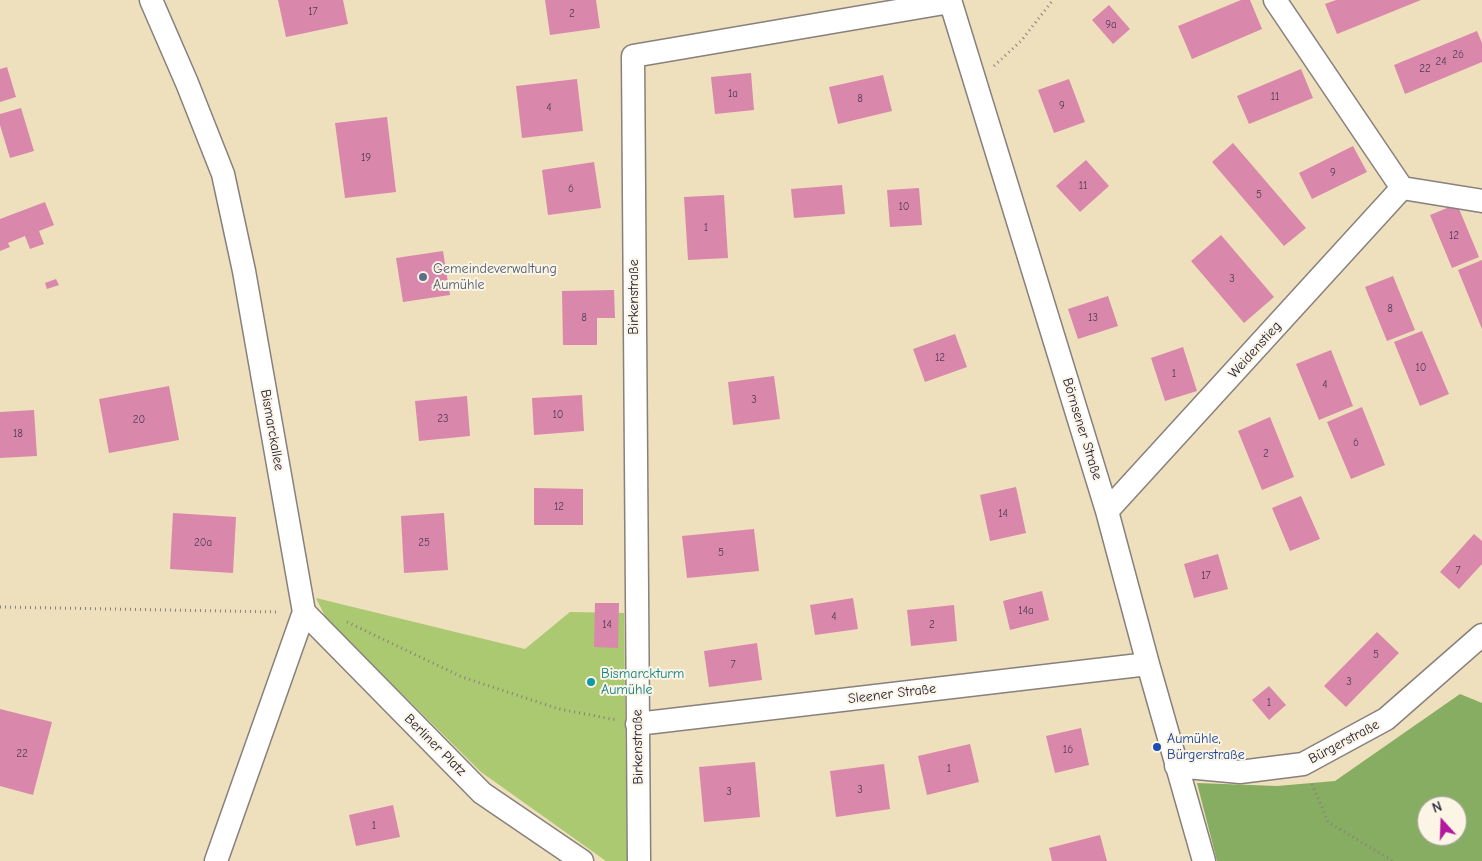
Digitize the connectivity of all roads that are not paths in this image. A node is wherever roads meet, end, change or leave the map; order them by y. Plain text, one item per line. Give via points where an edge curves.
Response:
1 (151, 0) edge
2 (1275, 0) edge
3 (950, 1) edge
4 (1402, 188) junction
5 (1482, 201) edge
6 (1107, 511) junction
7 (304, 612) junction
8 (1482, 636) edge
9 (1148, 664) junction
10 (637, 724) junction
11 (1176, 766) junction
12 (216, 861) edge
13 (582, 861) edge
14 (639, 861) edge
15 (1204, 861) edge

1 - 7 street, Bismarckallee via 223,174 244,271
2 - 4 street
3 - 6 street, Börnsener Straße
3 - 10 street, Birkenstraße via 633,56
4 - 5 street
4 - 6 street, Weidenstieg
6 - 9 street, Börnsener Straße
7 - 12 street, Bismarckallee
7 - 13 street, Berliner Platz via 482,793
8 - 11 street, Bürgerstraße via 1386,719 1303,764 1240,772
9 - 10 street, Sleener Straße
9 - 11 street, Börnsener Straße
10 - 14 street, Birkenstraße
11 - 15 street, Börnsener Straße

